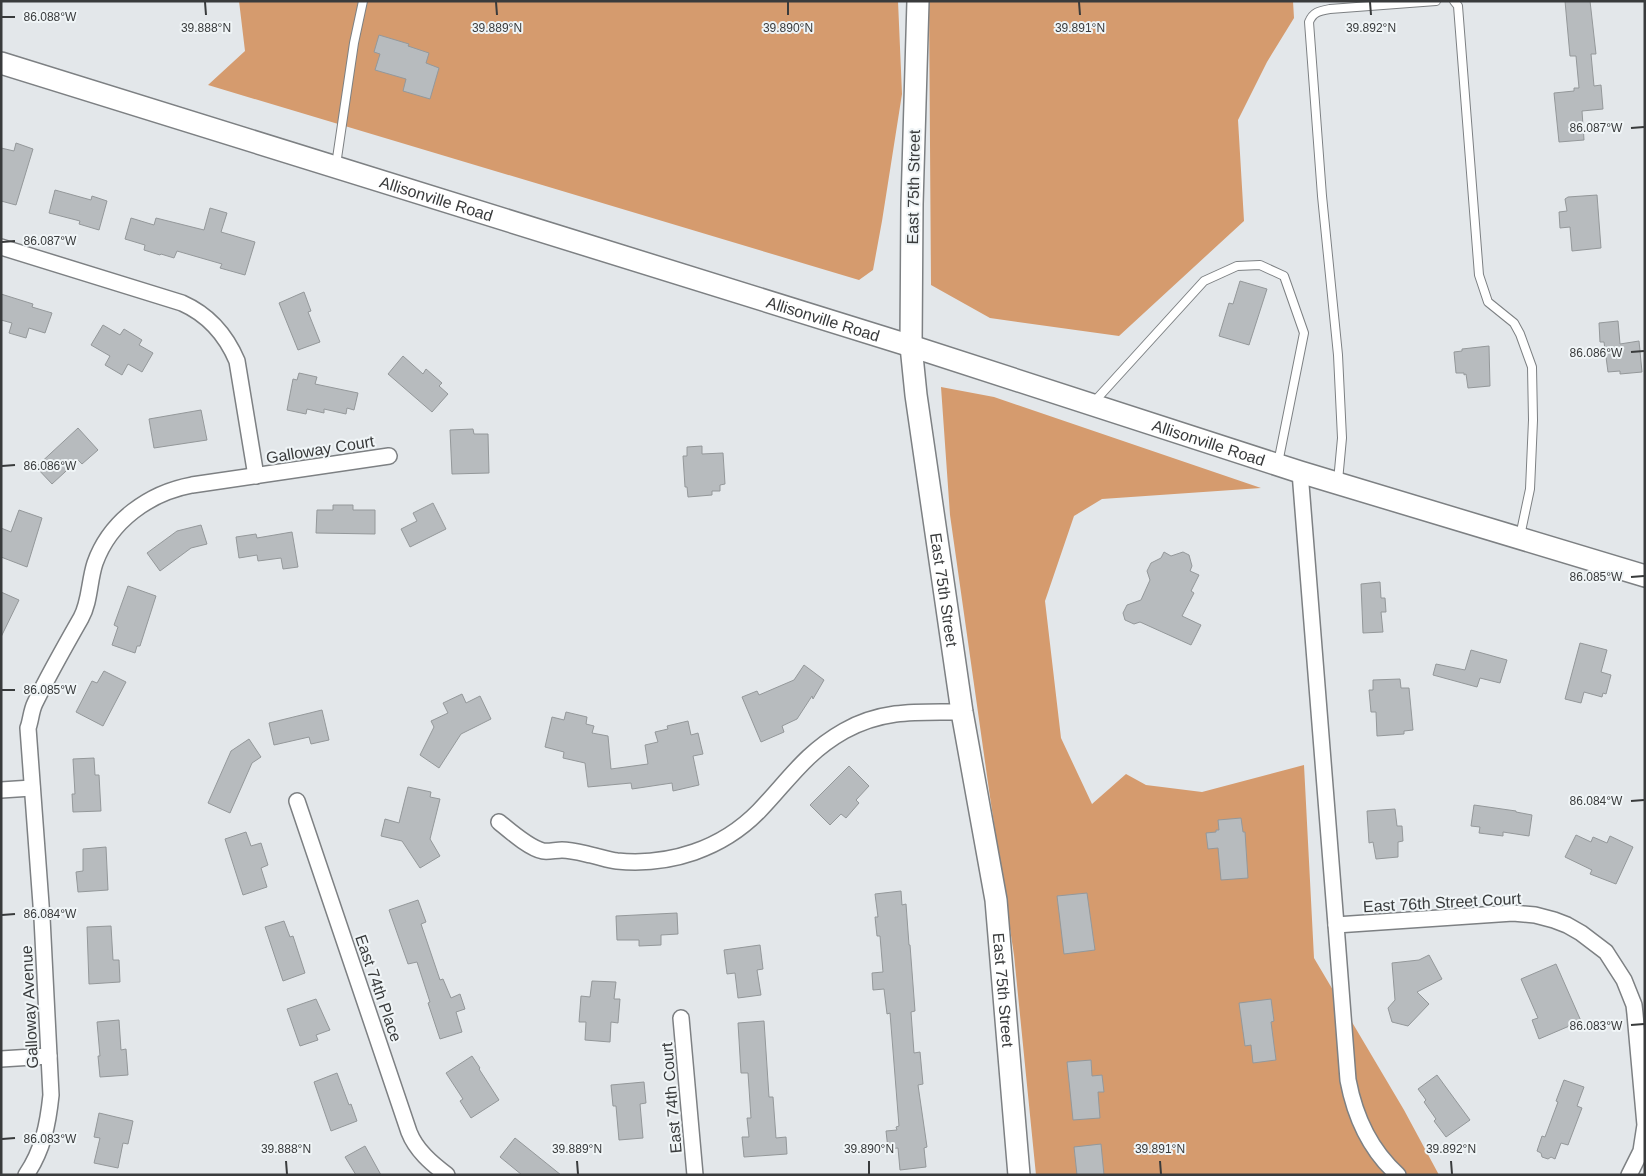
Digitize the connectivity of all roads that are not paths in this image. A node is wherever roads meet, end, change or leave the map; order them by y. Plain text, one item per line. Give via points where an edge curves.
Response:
1 (363, 1) edge
2 (918, 1) edge
3 (1436, 1) edge
4 (1454, 1) edge
5 (1, 63) edge
6 (336, 167) junction
7 (1, 247) edge
8 (911, 346) junction
9 (1091, 404) junction
10 (389, 456) dead end
11 (1277, 465) junction
12 (1300, 472) junction
13 (256, 476) junction
14 (1338, 483) junction
15 (1519, 538) junction
16 (1645, 576) edge
17 (962, 712) junction
18 (32, 788) junction
19 (1, 790) edge
20 (297, 801) dead end
21 (499, 822) dead end
22 (1336, 925) junction
23 (681, 1018) dead end
24 (49, 1056) junction
25 (1, 1059) edge
26 (26, 1175) edge
27 (447, 1175) edge
28 (695, 1175) edge
29 (1019, 1175) edge
30 (1398, 1175) edge
31 (1629, 1175) edge

1 - 6 lane
2 - 8 main road, East 75th Street
3 - 14 lane via 1330,9 1316,12 1309,22 1338,355 1342,438
4 - 15 lane via 1458,6 1479,275 1488,302 1514,323 1532,366 1530,489
5 - 6 main road, Allisonville Road
6 - 8 main road, Allisonville Road
7 - 13 street via 182,303 217,326 237,361
8 - 9 main road, Allisonville Road
8 - 17 main road, East 75th Street
9 - 11 main road, Allisonville Road
9 - 11 lane via 1204,281 1237,266 1260,265 1284,276 1304,333
10 - 13 street, Galloway Court
11 - 12 main road, Allisonville Road
12 - 14 main road, Allisonville Road
12 - 22 street
13 - 18 street, Galloway Avenue via 169,491 140,506 111,534 96,562 81,618 34,703 28,728
14 - 15 main road, Allisonville Road
15 - 16 main road, Allisonville Road
17 - 21 street via 900,712 856,725 821,745 804,760 746,824 718,843 674,858 617,860 563,850 542,851 520,840
17 - 29 main road, East 75th Street via 996,900
18 - 19 street
18 - 24 street, Galloway Avenue
20 - 27 street, East 74th Place via 409,1132 426,1158
22 - 30 street via 1352,1099 1370,1143
22 - 31 street, East 76th Street Court via 1530,914 1567,925 1599,946 1620,972 1636,1014 1645,1125 1641,1151
23 - 28 street, East 74th Court
24 - 25 street
24 - 26 street, Galloway Avenue via 52,1095 49,1120 43,1144

